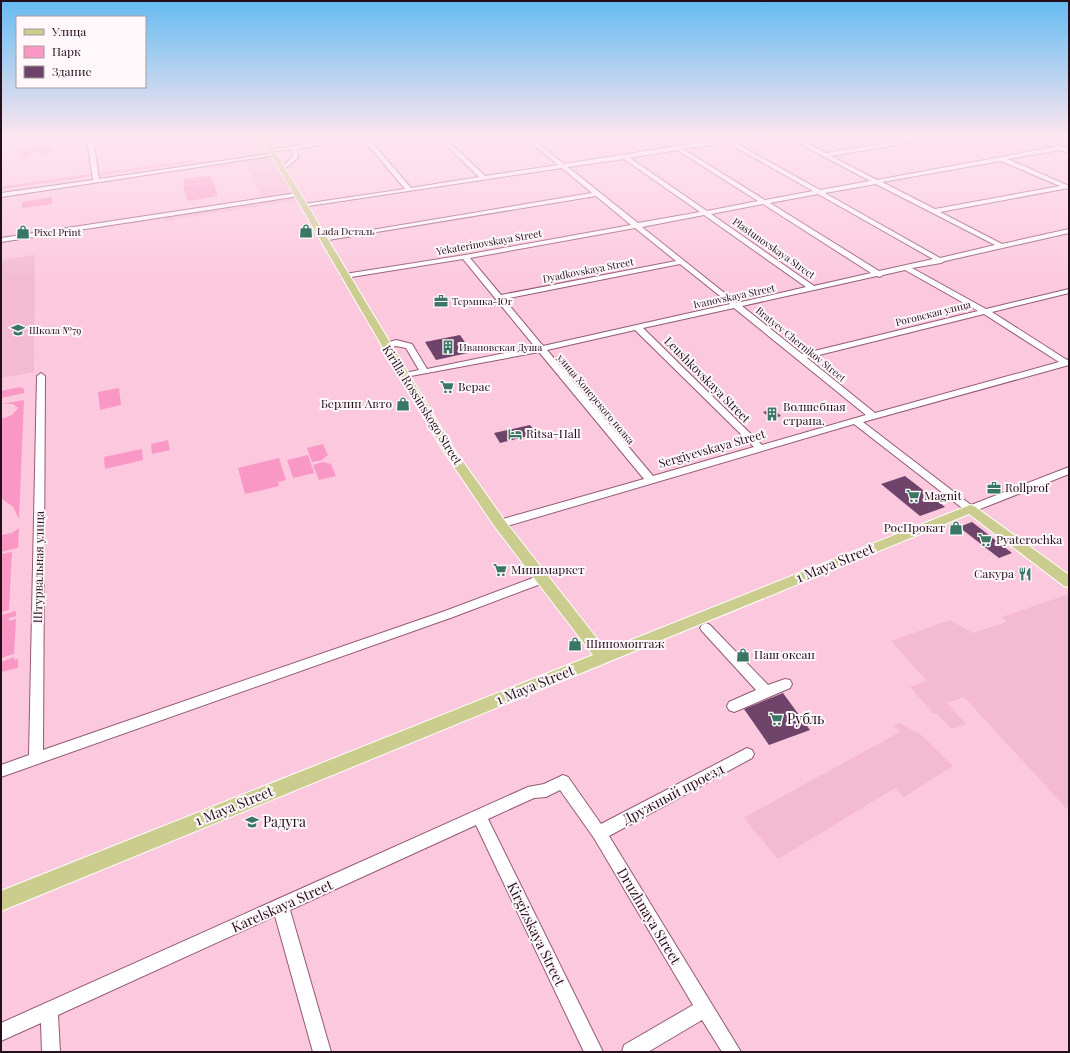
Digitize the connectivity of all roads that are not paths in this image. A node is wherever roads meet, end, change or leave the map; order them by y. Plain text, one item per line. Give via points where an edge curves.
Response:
1 (54, 187) edge
2 (293, 187) edge
3 (408, 187) edge
4 (427, 187) edge
5 (589, 187) edge
6 (670, 187) edge
7 (739, 187) edge
8 (812, 187) edge
9 (849, 187) edge
10 (888, 187) edge
11 (1067, 187) edge
12 (410, 190) junction
13 (821, 192) junction
14 (597, 194) junction
15 (1, 195) edge
16 (298, 195) junction
17 (763, 202) junction
18 (304, 206) junction
19 (935, 211) junction
20 (706, 212) junction
21 (636, 225) junction
22 (1069, 231) edge
23 (1, 240) edge
24 (324, 240) junction
25 (1001, 246) junction
26 (465, 257) junction
27 (941, 261) junction
28 (682, 262) junction
29 (907, 268) junction
30 (880, 275) junction
31 (345, 276) junction
32 (814, 289) junction
33 (1069, 291) edge
34 (499, 298) junction
35 (736, 306) junction
36 (984, 311) junction
37 (637, 327) junction
38 (386, 346) junction
39 (540, 348) junction
40 (802, 358) junction
41 (1068, 363) edge
42 (424, 372) junction
43 (42, 376) dead end
44 (403, 376) junction
45 (873, 416) junction
46 (856, 421) junction
47 (761, 449) junction
48 (1069, 470) edge
49 (650, 480) junction
50 (968, 510) junction
51 (500, 524) junction
52 (542, 579) junction
53 (1069, 582) edge
54 (706, 628) dead end
55 (603, 657) junction
56 (785, 684) dead end
57 (766, 692) junction
58 (734, 706) dead end
59 (747, 754) dead end
60 (36, 759) junction
61 (1, 771) edge
62 (563, 782) joint
63 (479, 816) junction
64 (599, 833) junction
65 (1, 901) edge
66 (281, 907) junction
67 (705, 1008) junction
68 (49, 1010) junction
69 (1, 1032) edge
70 (51, 1052) edge
71 (322, 1052) edge
72 (594, 1052) edge
73 (631, 1052) edge
74 (732, 1052) edge

1 - 15 street
2 - 16 main road, Kirilla Rossinskogo Street
3 - 12 street
4 - 12 street
5 - 14 street, Bratyev Chernikov Street
6 - 20 street, Plastunovskaya Street
7 - 17 street
8 - 13 street
9 - 13 street, Yekaterinovskaya Street
10 - 19 street
11 - 19 street
12 - 18 street
13 - 17 street, Yekaterinovskaya Street
13 - 27 street
14 - 21 street, Bratyev Chernikov Street
14 - 24 street
16 - 18 main road, Kirilla Rossinskogo Street
16 - 23 street
17 - 20 street, Yekaterinovskaya Street
17 - 30 street
18 - 24 main road, Kirilla Rossinskogo Street
19 - 25 street
20 - 21 street, Yekaterinovskaya Street
20 - 32 street, Plastunovskaya Street
21 - 26 street, Yekaterinovskaya Street
21 - 28 street, Bratyev Chernikov Street
22 - 25 street, Ivanovskaya Street
24 - 31 main road, Kirilla Rossinskogo Street
25 - 27 street, Ivanovskaya Street
26 - 31 street, Yekaterinovskaya Street
26 - 34 street, улица Хоперского полка
27 - 29 street, Ivanovskaya Street
28 - 34 street, Dyadkovskaya Street
28 - 35 street, Bratyev Chernikov Street
29 - 30 street, Ivanovskaya Street
29 - 36 street
30 - 32 street, Ivanovskaya Street
31 - 38 main road, Kirilla Rossinskogo Street
32 - 35 street, Ivanovskaya Street
33 - 36 street, Роговская улица
34 - 39 street, улица Хоперского полка
35 - 37 street, Ivanovskaya Street
35 - 40 street, Bratyev Chernikov Street
36 - 40 street, Роговская улица
36 - 41 street
37 - 39 street, Ivanovskaya Street
37 - 47 street, Leushkovskaya Street
38 - 42 street via 396,343 409,346
38 - 44 main road, Kirilla Rossinskogo Street
39 - 42 street, Ivanovskaya Street
39 - 49 street, улица Хоперского полка
40 - 45 street, Bratyev Chernikov Street
41 - 45 street, Sergiyevskaya Street
42 - 44 street, Ivanovskaya Street
43 - 60 street, Штурвальная улица
44 - 51 main road, Kirilla Rossinskogo Street via 448,449
45 - 46 street, Sergiyevskaya Street
46 - 47 street, Sergiyevskaya Street
46 - 50 street
47 - 49 street, Sergiyevskaya Street
48 - 50 street, 1 Maya Street
49 - 51 street, Sergiyevskaya Street
50 - 53 main road
50 - 55 main road, 1 Maya Street
51 - 52 main road, Kirilla Rossinskogo Street
52 - 55 main road, Kirilla Rossinskogo Street
52 - 60 street
54 - 57 street
55 - 65 main road, 1 Maya Street
56 - 57 street
57 - 58 street
59 - 64 street, Дружный проезд
60 - 61 street
62 - 63 street, Karelskaya Street
62 - 64 street, Druzhnaya Street
63 - 66 street, Karelskaya Street
63 - 72 street, Kirgizskaya Street
64 - 67 street, Druzhnaya Street
66 - 68 street, Karelskaya Street
66 - 71 street
67 - 73 street
67 - 74 street, Druzhnaya Street
68 - 69 street, Karelskaya Street
68 - 70 street

